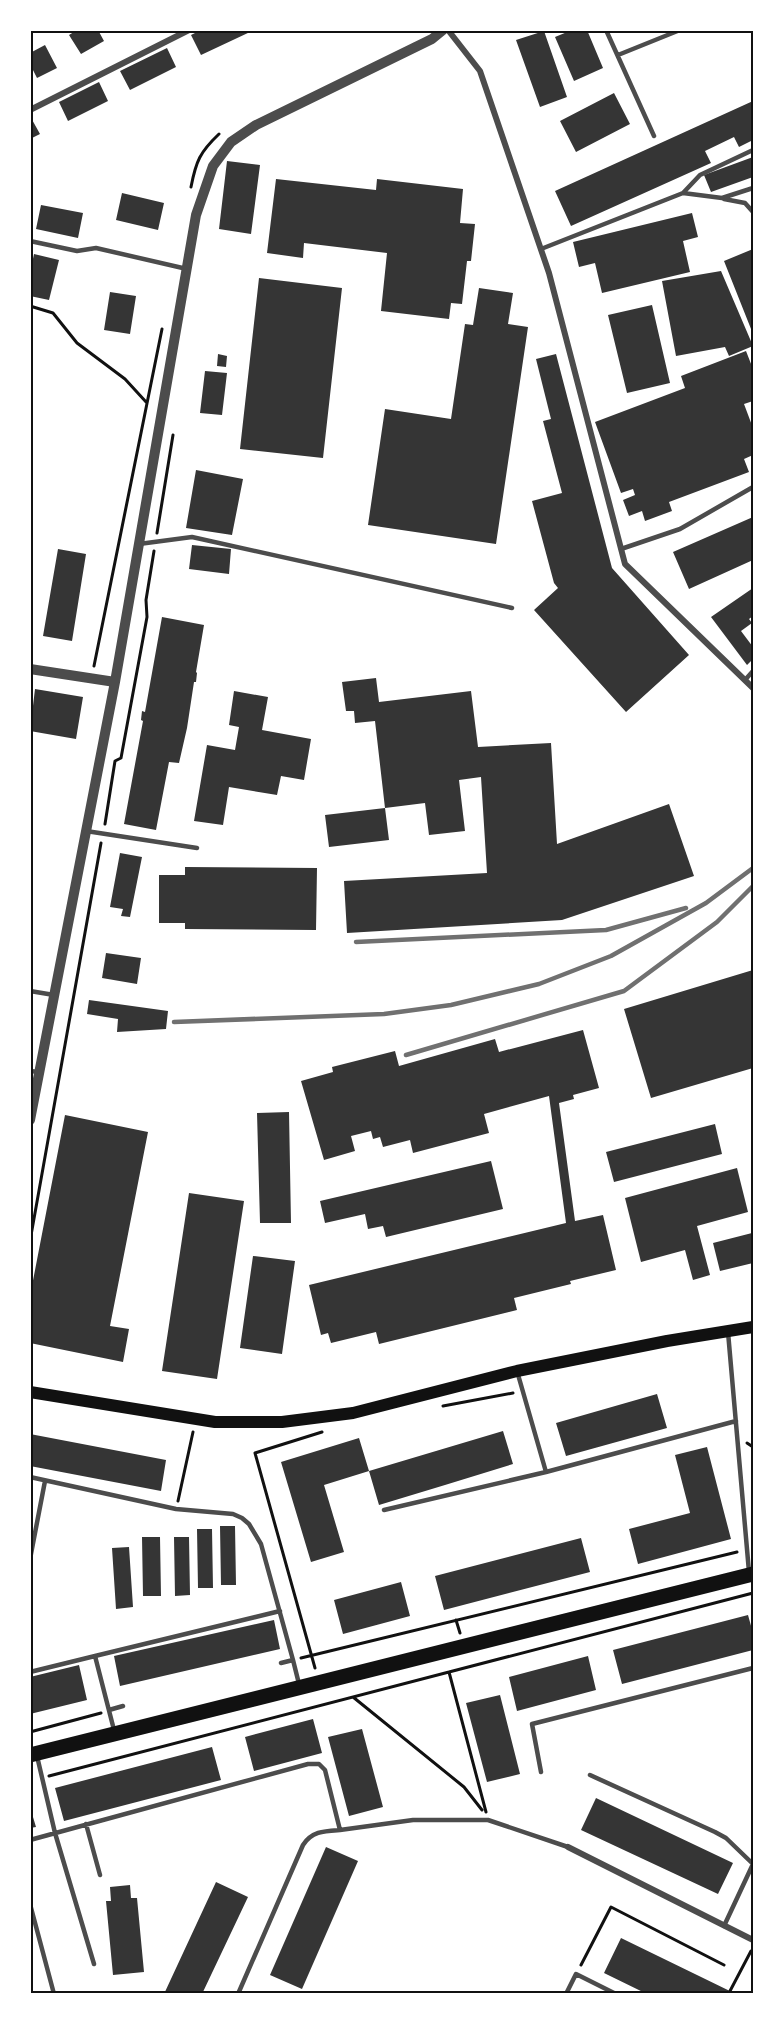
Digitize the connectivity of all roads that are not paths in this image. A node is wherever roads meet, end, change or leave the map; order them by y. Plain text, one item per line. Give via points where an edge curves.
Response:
1 (189, 30) edge
2 (443, 30) edge
3 (448, 30) edge
4 (606, 30) edge
5 (680, 30) edge
6 (618, 55) junction
7 (30, 110) edge
8 (654, 136) dead end
9 (753, 150) edge
10 (753, 188) edge
11 (683, 193) junction
12 (722, 198) junction
13 (753, 212) edge
14 (30, 241) edge
15 (541, 249) junction
16 (187, 269) junction
17 (753, 487) edge
18 (139, 544) junction
19 (621, 549) junction
20 (512, 608) dead end
21 (30, 669) edge
22 (753, 672) edge
23 (745, 680) junction
24 (115, 682) junction
25 (753, 688) edge
26 (86, 831) junction
27 (197, 848) dead end
28 (30, 991) edge
29 (54, 995) junction
30 (35, 1072) edge
31 (30, 1120) edge
32 (753, 1327) edge
33 (728, 1330) junction
34 (517, 1371) junction
35 (30, 1392) edge
36 (736, 1420) junction
37 (546, 1472) junction
38 (30, 1477) edge
39 (45, 1480) junction
40 (384, 1510) dead end
41 (30, 1559) edge
42 (751, 1574) edge
43 (280, 1611) junction
44 (95, 1656) junction
45 (293, 1660) junction
46 (281, 1663) dead end
47 (753, 1668) edge
48 (30, 1672) edge
49 (299, 1686) junction
50 (123, 1706) dead end
51 (109, 1710) junction
52 (115, 1733) junction
53 (33, 1754) edge
54 (541, 1772) dead end
55 (590, 1775) dead end
56 (86, 1824) junction
57 (340, 1830) junction
58 (56, 1833) junction
59 (30, 1840) edge
60 (568, 1847) joint
61 (753, 1864) edge
62 (100, 1875) dead end
63 (30, 1904) edge
64 (724, 1926) junction
65 (753, 1940) edge
66 (94, 1964) dead end
67 (238, 1992) edge
68 (54, 1994) edge
69 (246, 1994) edge
70 (566, 1994) edge
71 (616, 1994) edge

1 - 7 street
2 - 16 street via 432,39 256,125 231,142 213,166 196,215
3 - 15 street via 480,71
4 - 6 lane
5 - 6 lane
6 - 8 lane
9 - 11 lane via 700,175
10 - 12 lane
11 - 12 lane
11 - 15 lane
12 - 13 lane via 745,203
14 - 16 lane via 77,251 96,248
15 - 19 street
16 - 18 street
17 - 19 lane via 680,529
18 - 20 lane via 192,537
18 - 24 street
19 - 23 street via 625,564
21 - 24 street
22 - 23 lane
23 - 25 street
24 - 26 street
26 - 27 lane
26 - 29 street
28 - 29 lane
29 - 30 street
30 - 31 street
32 - 33 main road
33 - 34 main road
33 - 36 lane
34 - 35 main road via 353,1413 282,1422 215,1422
34 - 37 lane
36 - 37 lane
36 - 42 lane
37 - 40 lane
38 - 39 lane
39 - 41 lane
39 - 43 lane via 176,1509 233,1514 249,1524 261,1544
42 - 49 main road
43 - 44 lane
43 - 45 lane
44 - 48 lane
44 - 51 lane
45 - 46 lane
45 - 49 lane
47 - 54 lane via 532,1724
49 - 52 main road
50 - 51 lane
51 - 52 lane
52 - 53 main road
53 - 58 lane
55 - 61 lane via 726,1838
56 - 57 lane via 315,1762 325,1770
56 - 58 lane
56 - 62 lane
57 - 60 lane via 413,1820 488,1820
57 - 67 lane via 318,1832 303,1845
58 - 59 lane
58 - 66 lane
60 - 64 street
61 - 64 lane
63 - 68 lane
64 - 65 street
67 - 69 lane
70 - 71 lane via 576,1974

